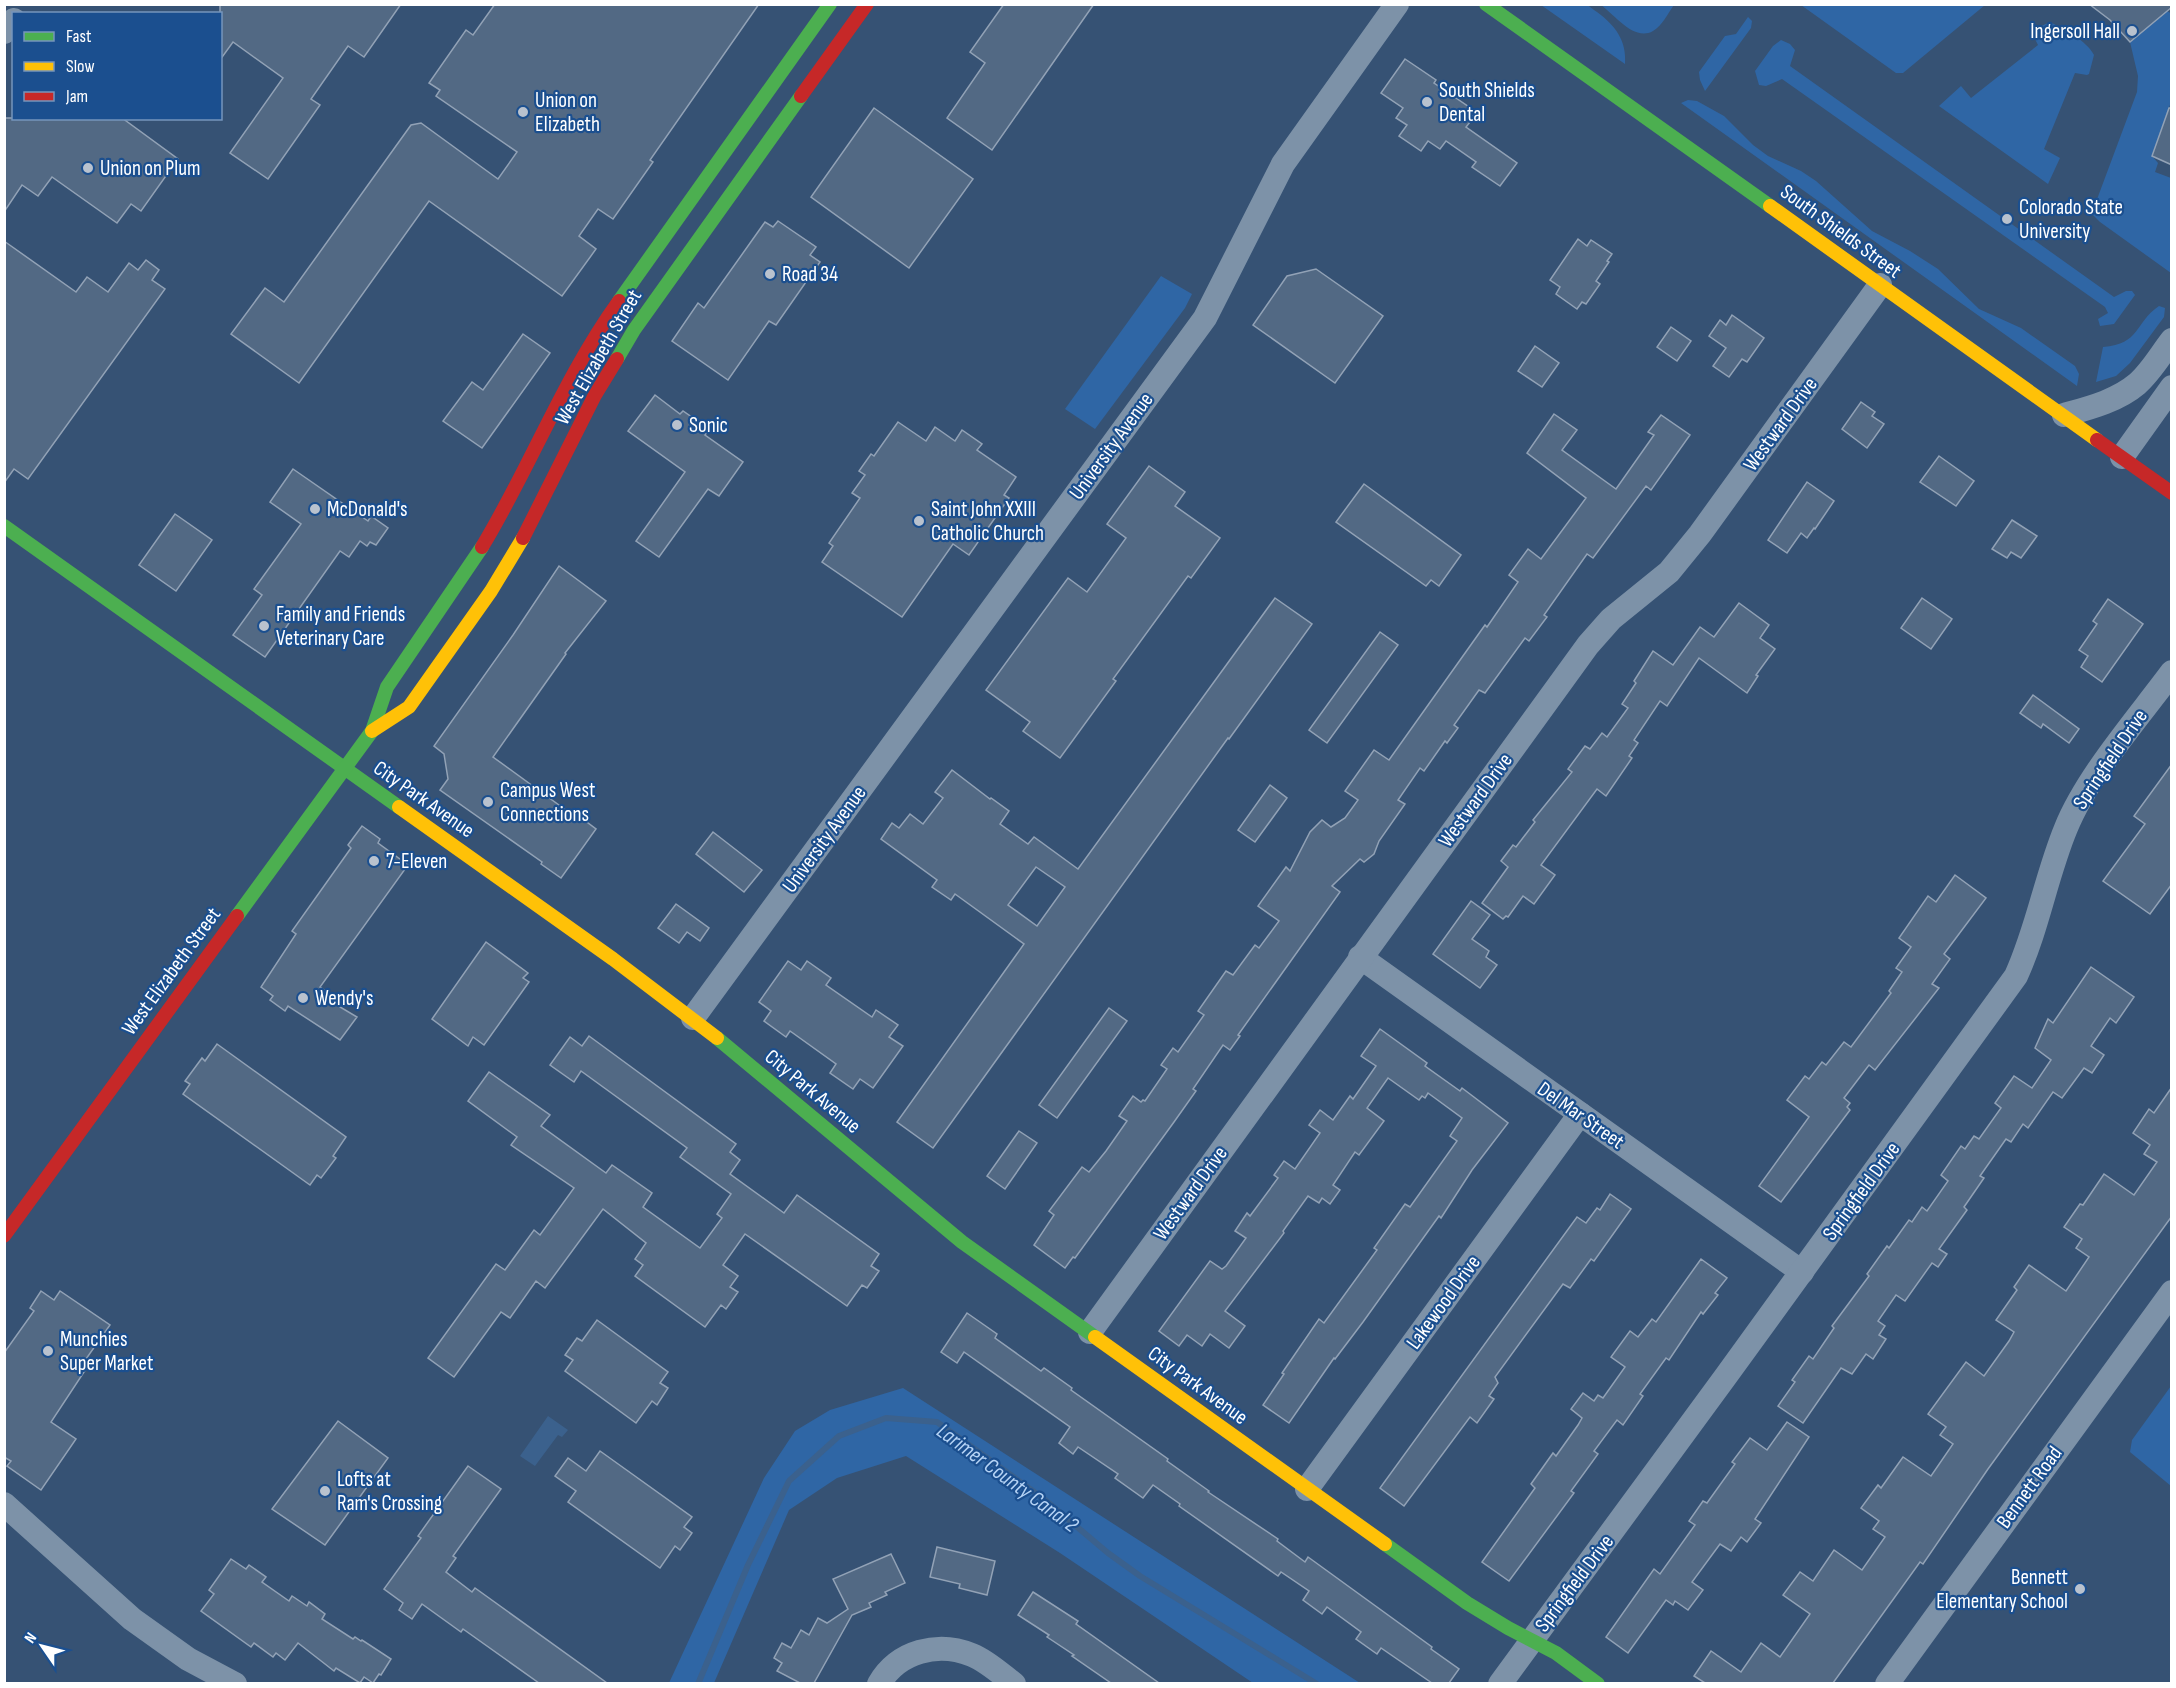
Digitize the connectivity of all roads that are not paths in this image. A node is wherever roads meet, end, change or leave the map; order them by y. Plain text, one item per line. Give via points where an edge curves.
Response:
1 (830, 4) edge
2 (867, 4) edge
3 (1397, 4) edge
4 (1485, 4) edge
5 (1880, 285) junction
6 (2172, 340) edge
7 (2172, 387) edge
8 (2064, 415) junction
9 (2122, 457) junction
10 (2172, 493) edge
11 (4, 526) edge
12 (2172, 672) edge
13 (372, 731) junction
14 (344, 768) junction
15 (1360, 957) junction
16 (693, 1018) junction
17 (1580, 1114) junction
18 (4, 1236) edge
19 (1802, 1272) junction
20 (2172, 1292) edge
21 (1090, 1332) junction
22 (1306, 1489) junction
23 (4, 1504) edge
24 (1532, 1639) junction
25 (235, 1683) edge
26 (879, 1683) edge
27 (1014, 1683) edge
28 (1500, 1683) edge
29 (1598, 1683) edge
30 (1887, 1683) edge

1 - 13 main road, West Elizabeth Street via 602,324 570,378 507,506 387,687
2 - 13 main road, West Elizabeth Street via 634,330 595,395 533,521 491,591 409,707
3 - 16 street, University Avenue via 1283,164 1205,318
4 - 5 main road, South Shields Street
5 - 8 main road, South Shields Street
5 - 15 street, Westward Drive via 1700,534 1669,572 1611,619 1588,645
6 - 8 street via 2144,375 2123,393
7 - 9 street
8 - 9 main road, South Shields Street
9 - 10 main road, South Shields Street
11 - 14 main road, City Park Avenue
12 - 19 street, Springfield Drive via 2080,799 2066,828 2030,945 2016,976
13 - 14 main road, West Elizabeth Street
14 - 16 main road, City Park Avenue
14 - 18 main road, West Elizabeth Street
15 - 17 street, Del Mar Street
15 - 21 street, Westward Drive
16 - 21 main road, City Park Avenue via 962,1242
17 - 19 street, Del Mar Street
17 - 22 street, Lakewood Drive
19 - 24 street, Springfield Drive
20 - 30 street, Bennett Road
21 - 22 main road, City Park Avenue
22 - 24 main road, City Park Avenue via 1467,1603
23 - 25 street via 132,1619 188,1659
24 - 28 street, Springfield Drive
24 - 29 main road, City Park Avenue
26 - 27 street via 897,1663 934,1648 973,1655

